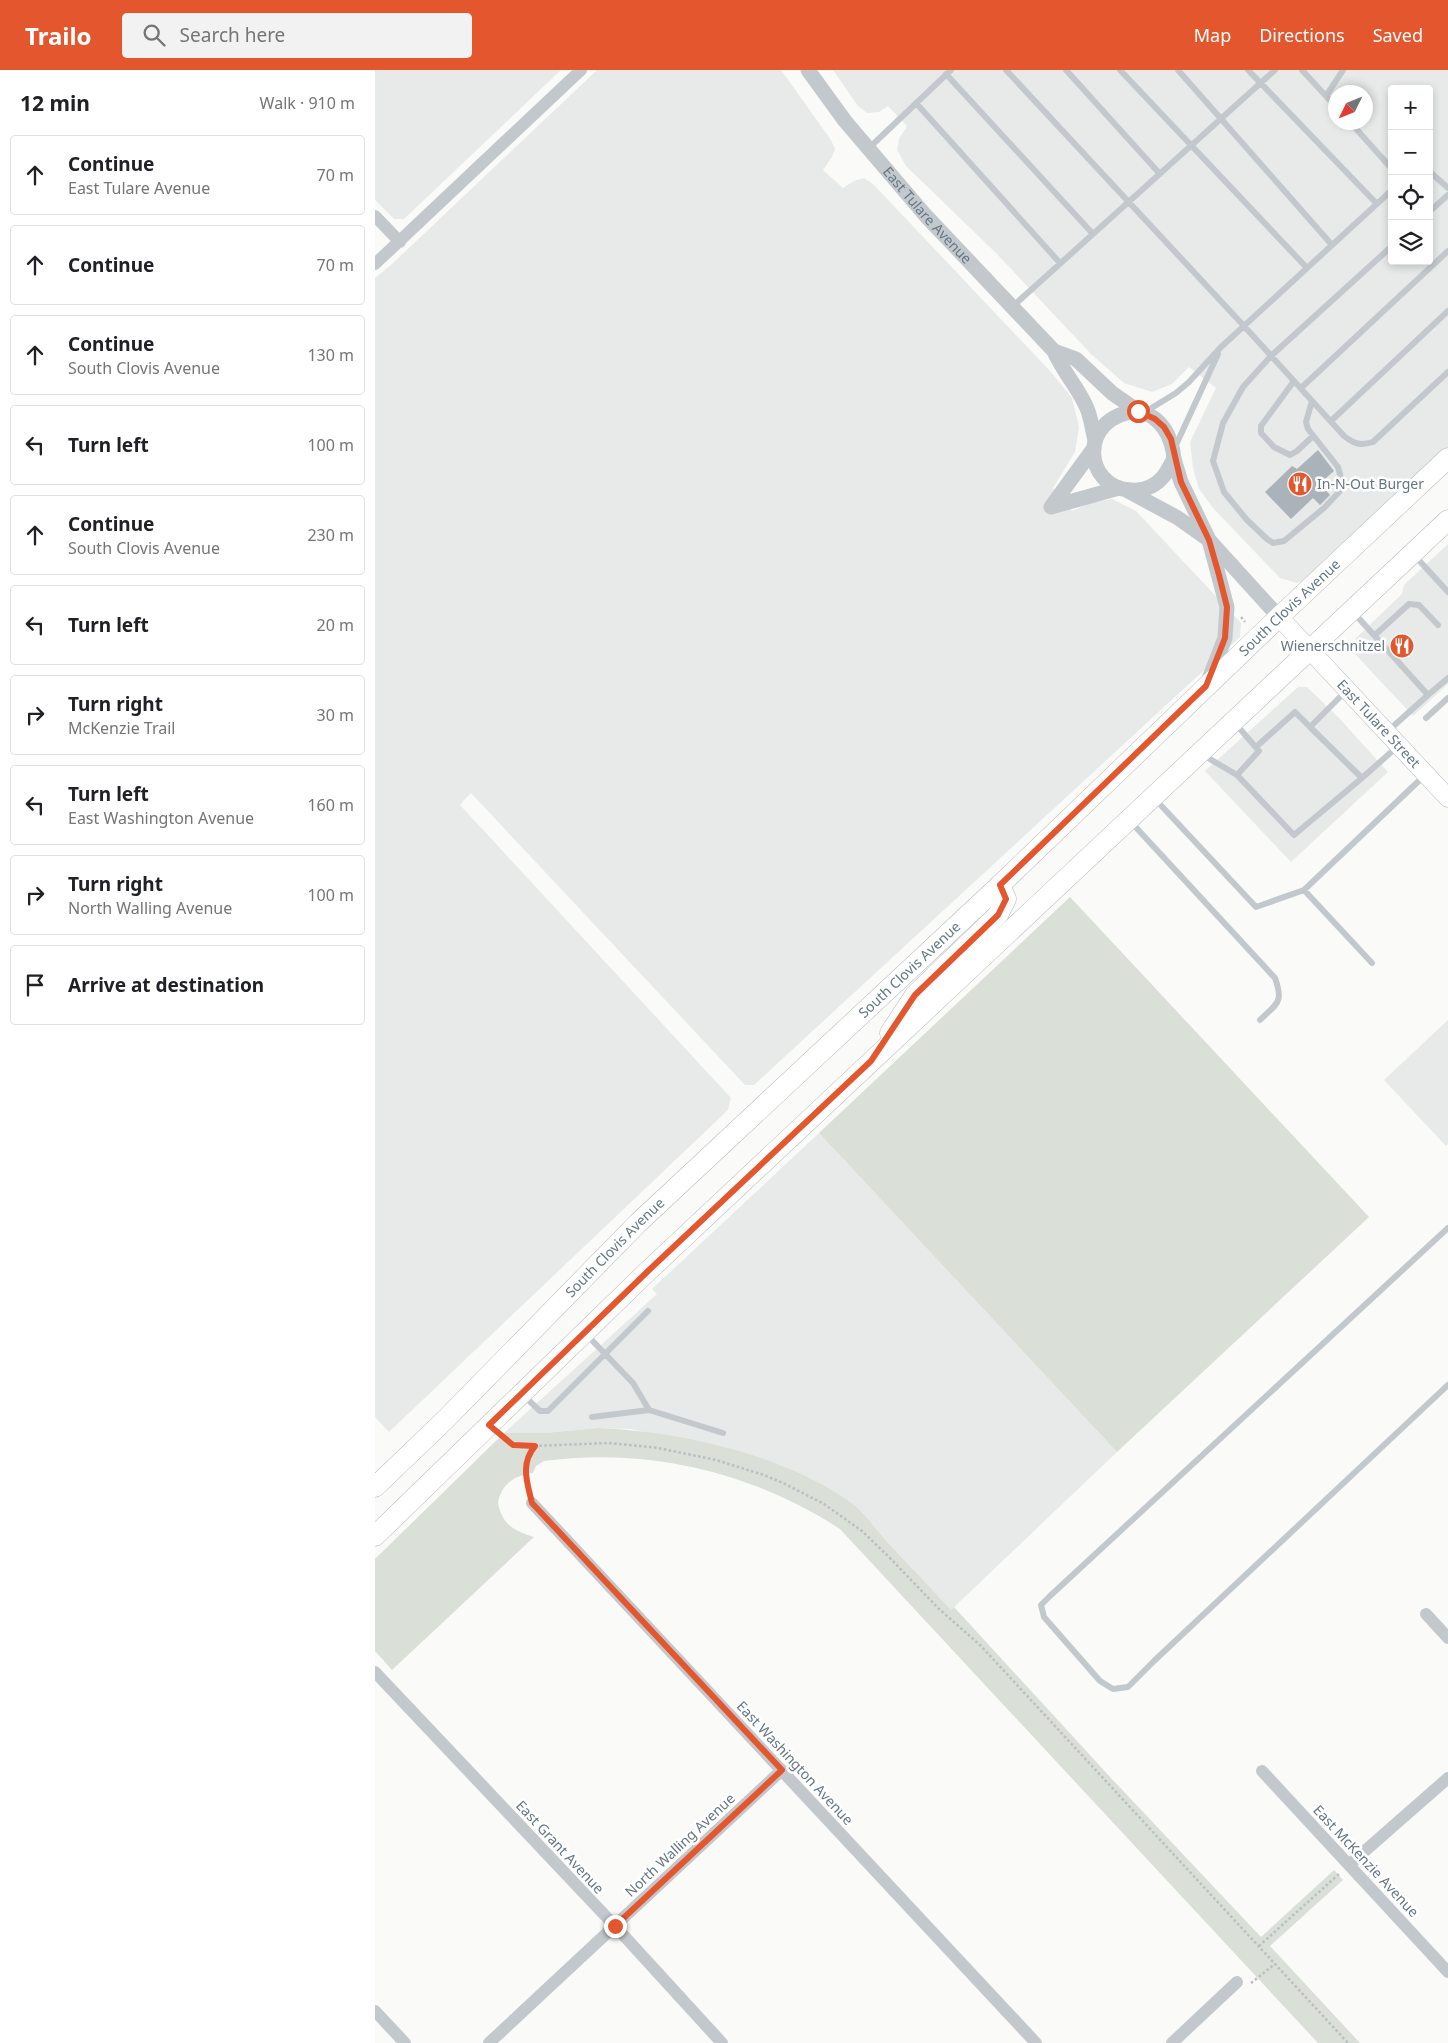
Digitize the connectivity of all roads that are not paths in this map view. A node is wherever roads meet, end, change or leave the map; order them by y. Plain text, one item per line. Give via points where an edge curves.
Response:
1 (581, 70) edge
2 (809, 70) edge
3 (1006, 70) edge
4 (1067, 70) edge
5 (1120, 70) edge
6 (1177, 70) edge
7 (1248, 70) edge
8 (1275, 70) edge
9 (1302, 70) edge
10 (1343, 70) edge
11 (948, 72) edge
12 (1260, 83) junction
13 (1325, 96) junction
14 (1328, 99) edge
15 (916, 103) junction
16 (1221, 119) junction
17 (1357, 130) edge
18 (1190, 146) junction
19 (868, 149) junction
20 (1388, 164) edge
21 (1160, 174) junction
22 (1433, 175) edge
23 (1448, 188) edge
24 (1388, 194) edge
25 (1448, 195) edge
26 (1129, 201) junction
27 (1377, 204) junction
28 (1433, 208) edge
29 (375, 216) edge
30 (1093, 234) junction
31 (400, 242) junction
32 (1332, 245) junction
33 (1388, 250) edge
34 (1448, 251) edge
35 (1060, 263) junction
36 (375, 264) edge
37 (1307, 268) junction
38 (1012, 307) junction
39 (1448, 311) edge
40 (1244, 326) junction
41 (1220, 348) junction
42 (1055, 351) junction
43 (1271, 356) junction
44 (1448, 372) edge
45 (1294, 381) junction
46 (1301, 388) junction
47 (1312, 400) junction
48 (1141, 412) junction
49 (1331, 421) junction
50 (1313, 436) junction
51 (1094, 444) junction
52 (1174, 455) junction
53 (1448, 458) edge
54 (1122, 489) junction
55 (1448, 520) edge
56 (1209, 540) junction
57 (1413, 553) junction
58 (1448, 592) edge
59 (1352, 610) junction
60 (1279, 616) junction
61 (1438, 625) dead end
62 (1375, 635) junction
63 (1310, 650) junction
64 (1448, 678) edge
65 (1206, 686) junction
66 (1347, 690) junction
67 (1428, 695) junction
68 (1448, 698) edge
69 (1426, 718) dead end
70 (1234, 722) junction
71 (1310, 727) junction
72 (1386, 733) junction
73 (1398, 746) junction
74 (1255, 747) junction
75 (1200, 753) junction
76 (1426, 774) junction
77 (1237, 775) junction
78 (1362, 778) junction
79 (1153, 797) junction
80 (1448, 798) edge
81 (1129, 820) junction
82 (1000, 885) junction
83 (1304, 890) junction
84 (1371, 963) dead end
85 (1260, 1020) dead end
86 (871, 1061) junction
87 (1448, 1228) edge
88 (648, 1311) dead end
89 (585, 1332) junction
90 (606, 1354) junction
91 (1448, 1386) edge
92 (522, 1394) junction
93 (649, 1410) junction
94 (592, 1417) dead end
95 (723, 1433) dead end
96 (375, 1487) edge
97 (532, 1503) road end
98 (375, 1536) edge
99 (1426, 1614) dead end
100 (1448, 1638) edge
101 (375, 1672) edge
102 (782, 1770) junction
103 (1262, 1771) dead end
104 (1448, 1778) edge
105 (1350, 1864) junction
106 (615, 1926) junction
107 (1448, 1972) edge
108 (1237, 1982) road end
109 (375, 2011) edge
110 (405, 2043) edge
111 (489, 2043) edge
112 (722, 2043) edge
113 (1036, 2043) edge
114 (1172, 2043) edge

1 - 31 street
2 - 19 street, East Tulare Avenue
3 - 26 lane
4 - 21 lane
5 - 18 lane
6 - 16 lane
7 - 12 lane
8 - 12 lane
9 - 13 lane
10 - 13 lane
11 - 15 lane
11 - 30 lane
12 - 16 lane
12 - 27 lane
13 - 14 lane
15 - 19 lane
15 - 35 lane
16 - 18 lane
16 - 32 lane
17 - 20 lane
18 - 21 lane
18 - 37 lane
19 - 38 street, East Tulare Avenue
21 - 26 lane
22 - 23 lane
24 - 27 lane
25 - 28 lane
26 - 30 lane
26 - 40 lane
27 - 32 lane
29 - 31 street
30 - 35 lane
31 - 36 street
32 - 37 lane
33 - 43 lane
34 - 46 lane
35 - 38 lane
37 - 40 lane
38 - 42 street, East Tulare Avenue
39 - 49 lane
40 - 41 lane
40 - 43 lane
41 - 48 lane via 1176,393
41 - 52 lane
42 - 48 street, East Tulare Avenue via 1076,359 1112,393
42 - 51 street, East Tulare Avenue via 1063,371 1087,408
43 - 45 lane
43 - 50 lane via 1243,387 1223,423 1213,461 1224,492 1247,520 1273,543 1284,541 1335,499 1340,491 1338,466
44 - 49 lane via 1373,442 1363,446 1352,442
45 - 46 lane
45 - 50 lane via 1261,426 1261,433 1273,447 1290,455
46 - 47 lane
47 - 49 lane
47 - 50 lane via 1307,422
48 - 51 street via 1119,414 1109,420 1100,429
48 - 52 street, East Tulare Avenue via 1164,427 1171,439
51 - 54 street, East Tulare Avenue via 1096,465 1102,476
51 - 54 street via 1051,507
52 - 54 street via 1162,478 1152,486 1139,490
52 - 56 street, East Tulare Avenue via 1181,482
53 - 60 main road, South Clovis Avenue
54 - 56 street, East Tulare Avenue via 1178,518
55 - 57 main road
56 - 60 street, East Tulare Avenue
56 - 65 street via 1227,615 1225,638
57 - 58 lane
57 - 59 main road
59 - 62 lane
59 - 63 main road
60 - 63 main road, East Tulare Avenue
60 - 65 main road, South Clovis Avenue
61 - 62 lane via 1419,604 1409,604
62 - 67 lane
63 - 66 main road, East Tulare Street
63 - 70 main road
64 - 67 lane
65 - 82 main road, South Clovis Avenue
66 - 71 lane
66 - 72 main road, East Tulare Street
67 - 72 lane
68 - 69 lane
70 - 74 lane
70 - 75 main road
71 - 74 lane via 1295,712
71 - 78 lane
72 - 73 main road, East Tulare Street
73 - 76 main road, East Tulare Street
73 - 78 lane
74 - 77 lane via 1259,751
75 - 77 lane
75 - 79 main road
76 - 80 main road, East Tulare Street
76 - 83 lane
77 - 78 lane via 1294,835
79 - 81 main road
79 - 83 lane via 1256,907
81 - 85 lane via 1275,978 1281,993 1278,1002
81 - 86 main road
82 - 86 main road via 1006,899 998,915 915,995
82 - 96 main road, South Clovis Avenue via 638,1223
83 - 84 lane
86 - 89 main road
87 - 91 lane via 1050,1596 1041,1605 1044,1617 1100,1681 1113,1689 1128,1687
88 - 90 lane
89 - 90 lane
89 - 92 main road
90 - 92 lane via 548,1411 540,1411
90 - 93 lane via 633,1383
92 - 98 main road
93 - 94 lane
93 - 95 lane
97 - 102 street, East Washington Avenue
99 - 100 street
101 - 106 street, East Grant Avenue
102 - 106 street, North Walling Avenue
102 - 113 street, East Washington Avenue
103 - 105 street, East McKenzie Avenue
104 - 105 street
105 - 107 street, East McKenzie Avenue
106 - 111 street, North Walling Avenue
106 - 112 street, East Grant Avenue
108 - 114 street
109 - 110 street

